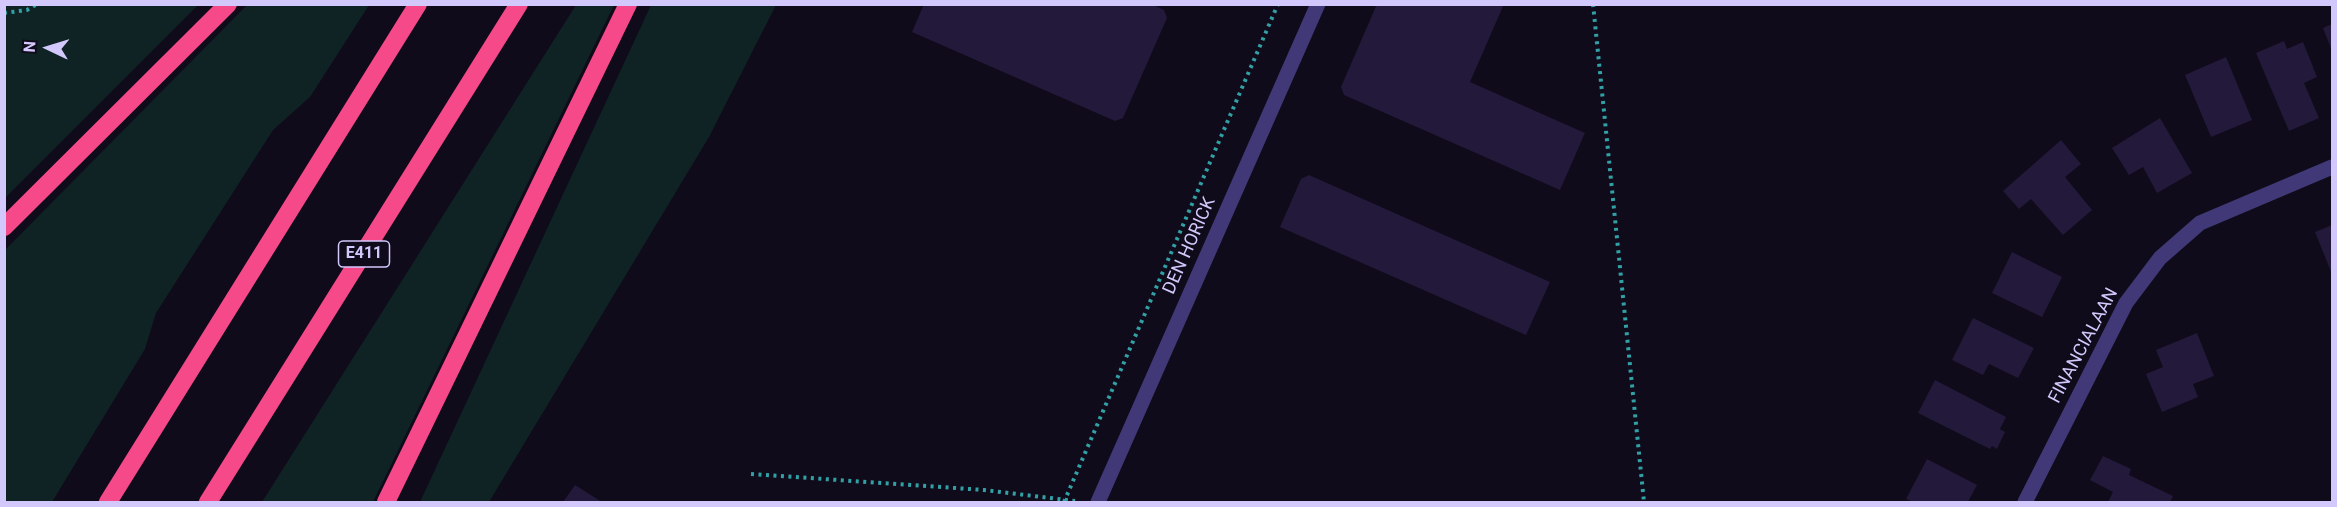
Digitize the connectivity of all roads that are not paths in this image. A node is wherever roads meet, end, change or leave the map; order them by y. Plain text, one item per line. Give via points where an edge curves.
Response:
1 (228, 4) edge
2 (418, 4) edge
3 (519, 4) edge
4 (628, 4) edge
5 (1318, 4) edge
6 (2332, 167) edge
7 (4, 227) edge
8 (108, 502) edge
9 (208, 502) edge
10 (386, 502) edge
11 (1098, 502) edge
12 (2025, 502) edge

1 - 7 highway
2 - 8 highway
3 - 9 highway, E411
4 - 10 highway
5 - 11 street, DEN HORICK
6 - 12 street, FINANCIALAAN via 2200,223 2160,258 2126,303

